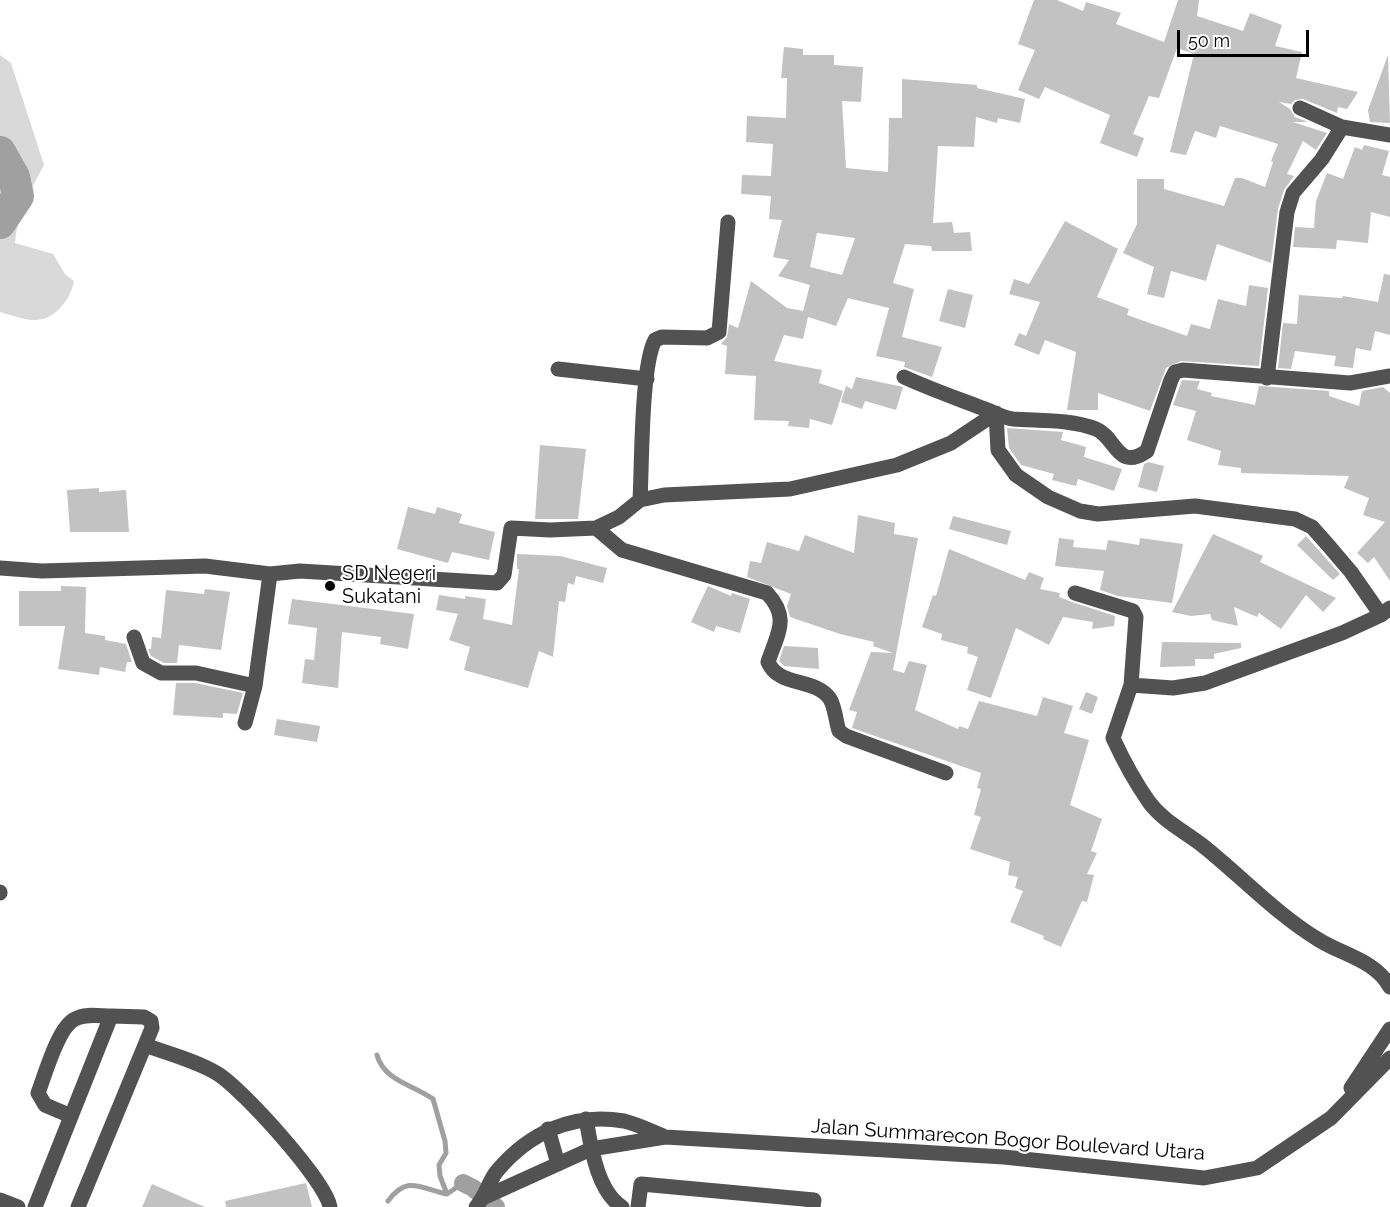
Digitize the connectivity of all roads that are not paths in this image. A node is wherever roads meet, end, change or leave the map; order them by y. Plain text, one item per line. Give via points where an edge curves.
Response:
1 (1300, 108) dead end
2 (1342, 128) junction
3 (1390, 135) edge
4 (728, 222) dead end
5 (558, 369) dead end
6 (1390, 376) edge
7 (904, 377) dead end
8 (1268, 378) junction
9 (647, 379) junction
10 (996, 413) junction
11 (640, 500) junction
12 (596, 528) junction
13 (0, 568) edge
14 (270, 574) junction
15 (1075, 593) dead end
16 (1386, 612) edge
17 (134, 637) dead end
18 (1131, 684) junction
19 (255, 686) junction
20 (245, 723) dead end
21 (946, 772) dead end
22 (1390, 987) edge
23 (111, 1016) junction
24 (1390, 1029) edge
25 (146, 1045) junction
26 (1390, 1058) edge
27 (71, 1116) junction
28 (1331, 1118) junction
29 (586, 1119) junction
30 (548, 1129) junction
31 (665, 1137) junction
32 (591, 1149) junction
33 (558, 1164) junction
34 (0, 1200) edge
35 (481, 1202) edge
36 (18, 1207) edge
37 (35, 1207) edge
38 (78, 1207) edge
39 (330, 1207) edge
40 (622, 1207) edge
41 (638, 1207) edge
42 (813, 1207) edge

1 - 2 street
2 - 3 street
2 - 8 street via 1289,203
4 - 9 street via 719,332 707,338 655,340
5 - 9 street
6 - 8 street via 1350,383
7 - 10 street
8 - 10 street via 1194,369 1175,372 1147,451 1138,457 1126,457 1116,451 1105,434 1095,429
9 - 11 street
10 - 11 street via 951,443 897,465 790,489 664,495
10 - 16 street via 998,450 1016,475 1048,497 1098,514 1195,506 1294,519 1312,527
11 - 12 street via 619,517
12 - 14 street via 511,528 504,575 497,583 300,572
12 - 21 street via 622,550 767,593 778,606 782,620 768,662 772,670 778,676 821,690 832,701 839,731 846,736
13 - 14 street via 42,571 205,566
14 - 19 street
15 - 18 street via 1134,611
16 - 18 street via 1342,633 1205,683 1173,688
17 - 19 street via 143,663 161,673 196,673
18 - 22 street via 1113,738 1149,803 1292,922 1380,973
19 - 20 street
23 - 25 street via 144,1017 151,1021
23 - 27 street
23 - 27 street via 72,1019 64,1028 38,1093 45,1105
24 - 28 street, Jalan Summarecon Bogor Boulevard Utara
25 - 38 street
25 - 39 street via 218,1074 264,1114
26 - 28 street, Jalan Summarecon Bogor Boulevard Utara
27 - 37 street
28 - 31 street, Jalan Summarecon Bogor Boulevard Utara via 1257,1168 1204,1178 1004,1157
29 - 30 street, Jalan Summarecon Bogor Boulevard Utara
29 - 31 street, Jalan Summarecon Bogor Boulevard Utara via 625,1121
29 - 32 street
30 - 33 street
30 - 35 street, Jalan Summarecon Bogor Boulevard Utara via 525,1143 495,1173
31 - 32 street, Jalan Summarecon Bogor Boulevard Utara
32 - 33 street, Jalan Summarecon Bogor Boulevard Utara
32 - 40 street via 611,1200
33 - 35 street, Jalan Summarecon Bogor Boulevard Utara
34 - 36 street
41 - 42 street via 641,1184 814,1200

